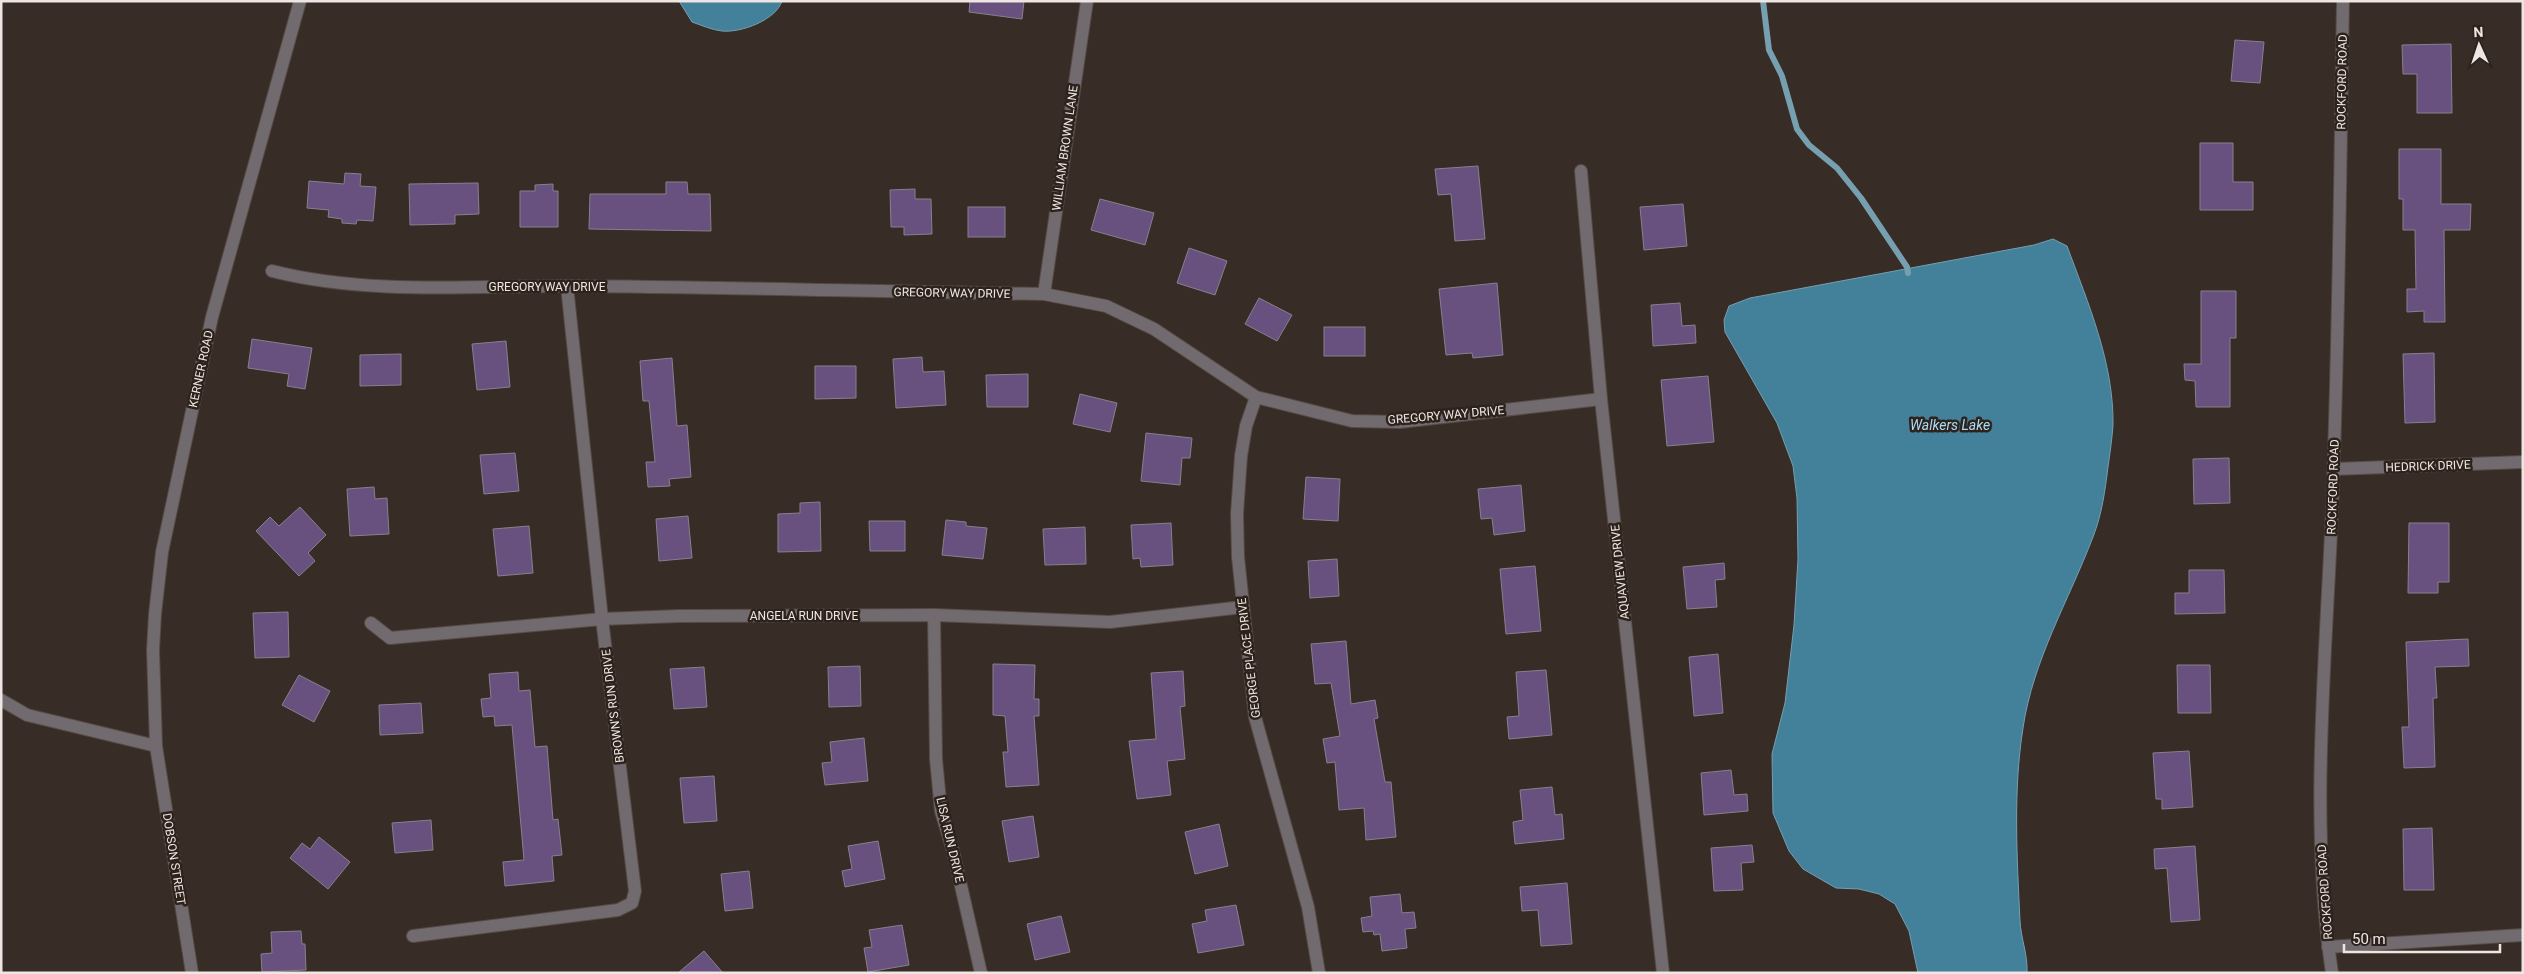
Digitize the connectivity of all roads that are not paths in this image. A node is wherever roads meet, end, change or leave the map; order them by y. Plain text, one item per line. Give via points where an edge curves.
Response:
1 (300, 1) edge
2 (1087, 1) edge
3 (2344, 1) edge
4 (1581, 171) dead end
5 (272, 270) dead end
6 (567, 286) junction
7 (1044, 294) junction
8 (1256, 397) junction
9 (1601, 400) junction
10 (2523, 462) edge
11 (2334, 469) junction
12 (1243, 607) junction
13 (934, 615) junction
14 (602, 619) junction
15 (371, 623) dead end
16 (1, 700) edge
17 (156, 746) junction
18 (2523, 935) edge
19 (413, 936) dead end
20 (2328, 947) junction
21 (192, 973) edge
22 (981, 973) edge
23 (1319, 973) edge
24 (1663, 973) edge
25 (2332, 973) edge

1 - 17 street, KERNER ROAD via 212,317 164,542 154,614
2 - 7 street, WILLIAM BROWN LANE
3 - 11 street, ROCKFORD ROAD
4 - 9 street, AQUAVIEW DRIVE
5 - 6 street, GREGORY WAY DRIVE via 298,277 358,284
6 - 7 street, GREGORY WAY DRIVE
6 - 14 street, BROWN'S RUN DRIVE
7 - 8 street, GREGORY WAY DRIVE via 1106,306 1154,329
8 - 9 street, GREGORY WAY DRIVE via 1352,421 1400,422
8 - 12 street, GEORGE PLACE DRIVE via 1246,426 1241,456 1238,557
9 - 24 street, AQUAVIEW DRIVE
10 - 11 street, HEDRICK DRIVE
11 - 20 street, ROCKFORD ROAD via 2322,757 2321,872
12 - 13 street, ANGELA RUN DRIVE via 1110,622
12 - 23 street, GEORGE PLACE DRIVE via 1255,717 1308,906
13 - 14 street, ANGELA RUN DRIVE
13 - 22 street, LISA RUN DRIVE via 936,759 941,811
14 - 15 street, ANGELA RUN DRIVE via 390,638
14 - 19 street, BROWN'S RUN DRIVE via 635,891 632,903 618,910
16 - 17 street via 27,716
17 - 21 street, DOBSON STREET
18 - 20 street
20 - 25 street, ROCKFORD ROAD

